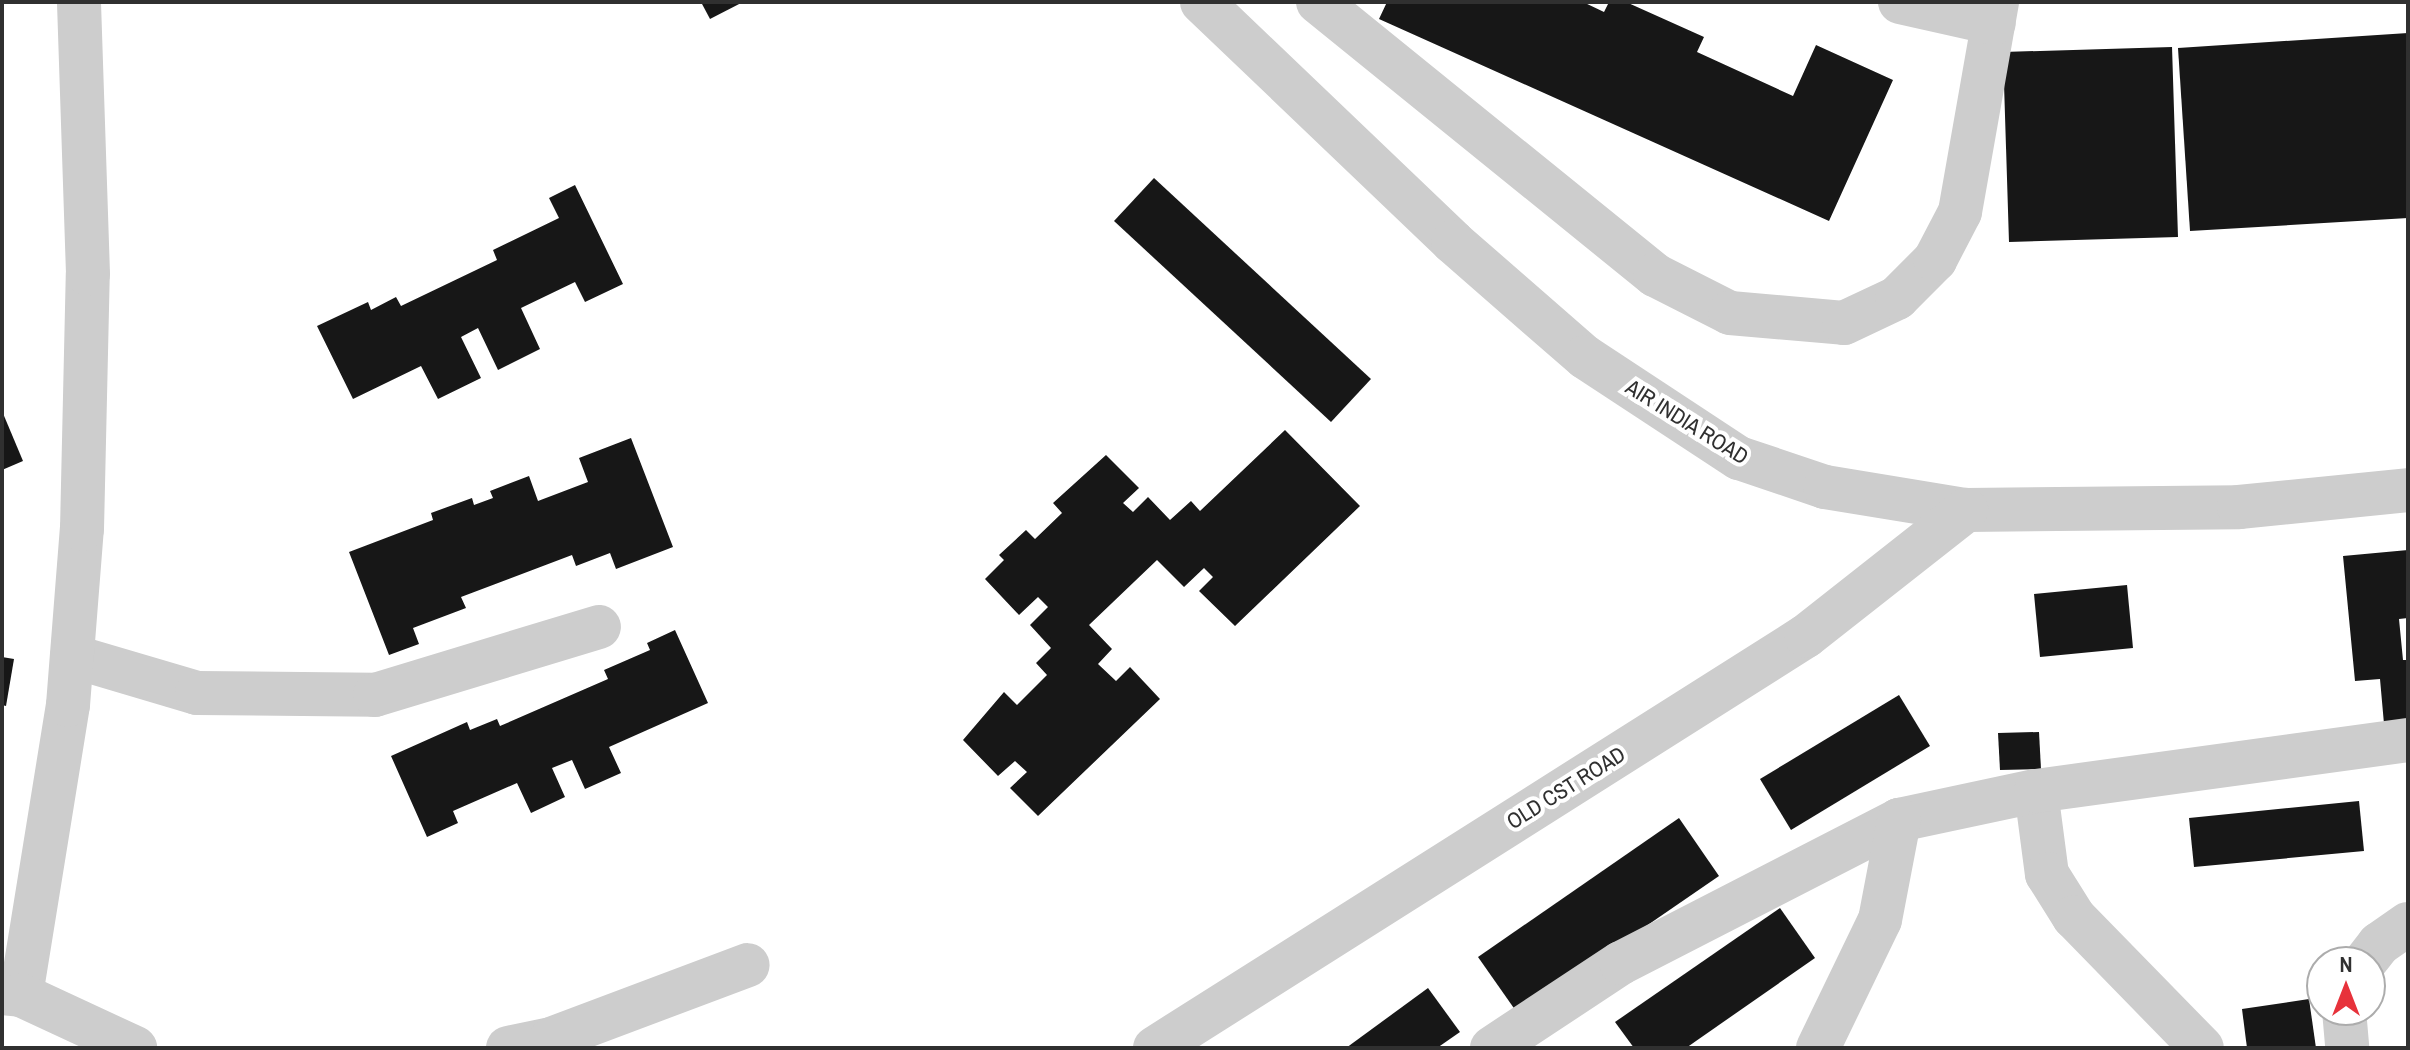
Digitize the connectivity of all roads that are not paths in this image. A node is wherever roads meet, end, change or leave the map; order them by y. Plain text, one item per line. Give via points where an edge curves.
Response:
1 (79, 2) edge
2 (1202, 2) edge
3 (1318, 2) edge
4 (1900, 2) edge
5 (1996, 12) edge
6 (2408, 490) edge
7 (1966, 510) junction
8 (599, 627) dead end
9 (72, 656) junction
10 (2408, 740) edge
11 (2036, 791) junction
12 (1899, 820) junction
13 (2408, 924) edge
14 (2377, 946) edge
15 (748, 965) dead end
16 (11, 994) edge
17 (2345, 1026) edge
18 (1547, 1030) edge
19 (135, 1048) edge
20 (508, 1048) edge
21 (1155, 1048) edge
22 (1492, 1048) edge
23 (1818, 1048) edge
24 (2202, 1048) edge
25 (2347, 1048) edge

1 - 9 street via 88,274 82,529
2 - 7 street, AIR INDIA ROAD via 1453,242 1585,357 1739,458 1825,487
3 - 5 street via 1655,275 1730,313 1844,323 1897,298 1935,260 1960,212
4 - 5 street
6 - 7 street, AIR INDIA ROAD via 2239,507
7 - 21 street, OLD CST ROAD via 1806,636
8 - 9 street via 375,695 197,693
9 - 16 street
10 - 11 street
11 - 12 street
11 - 24 street via 2047,874 2074,917
12 - 18 street via 1621,963
12 - 23 street via 1880,920
13 - 14 street
15 - 20 street via 551,1039
16 - 19 street
17 - 25 street
18 - 22 street

